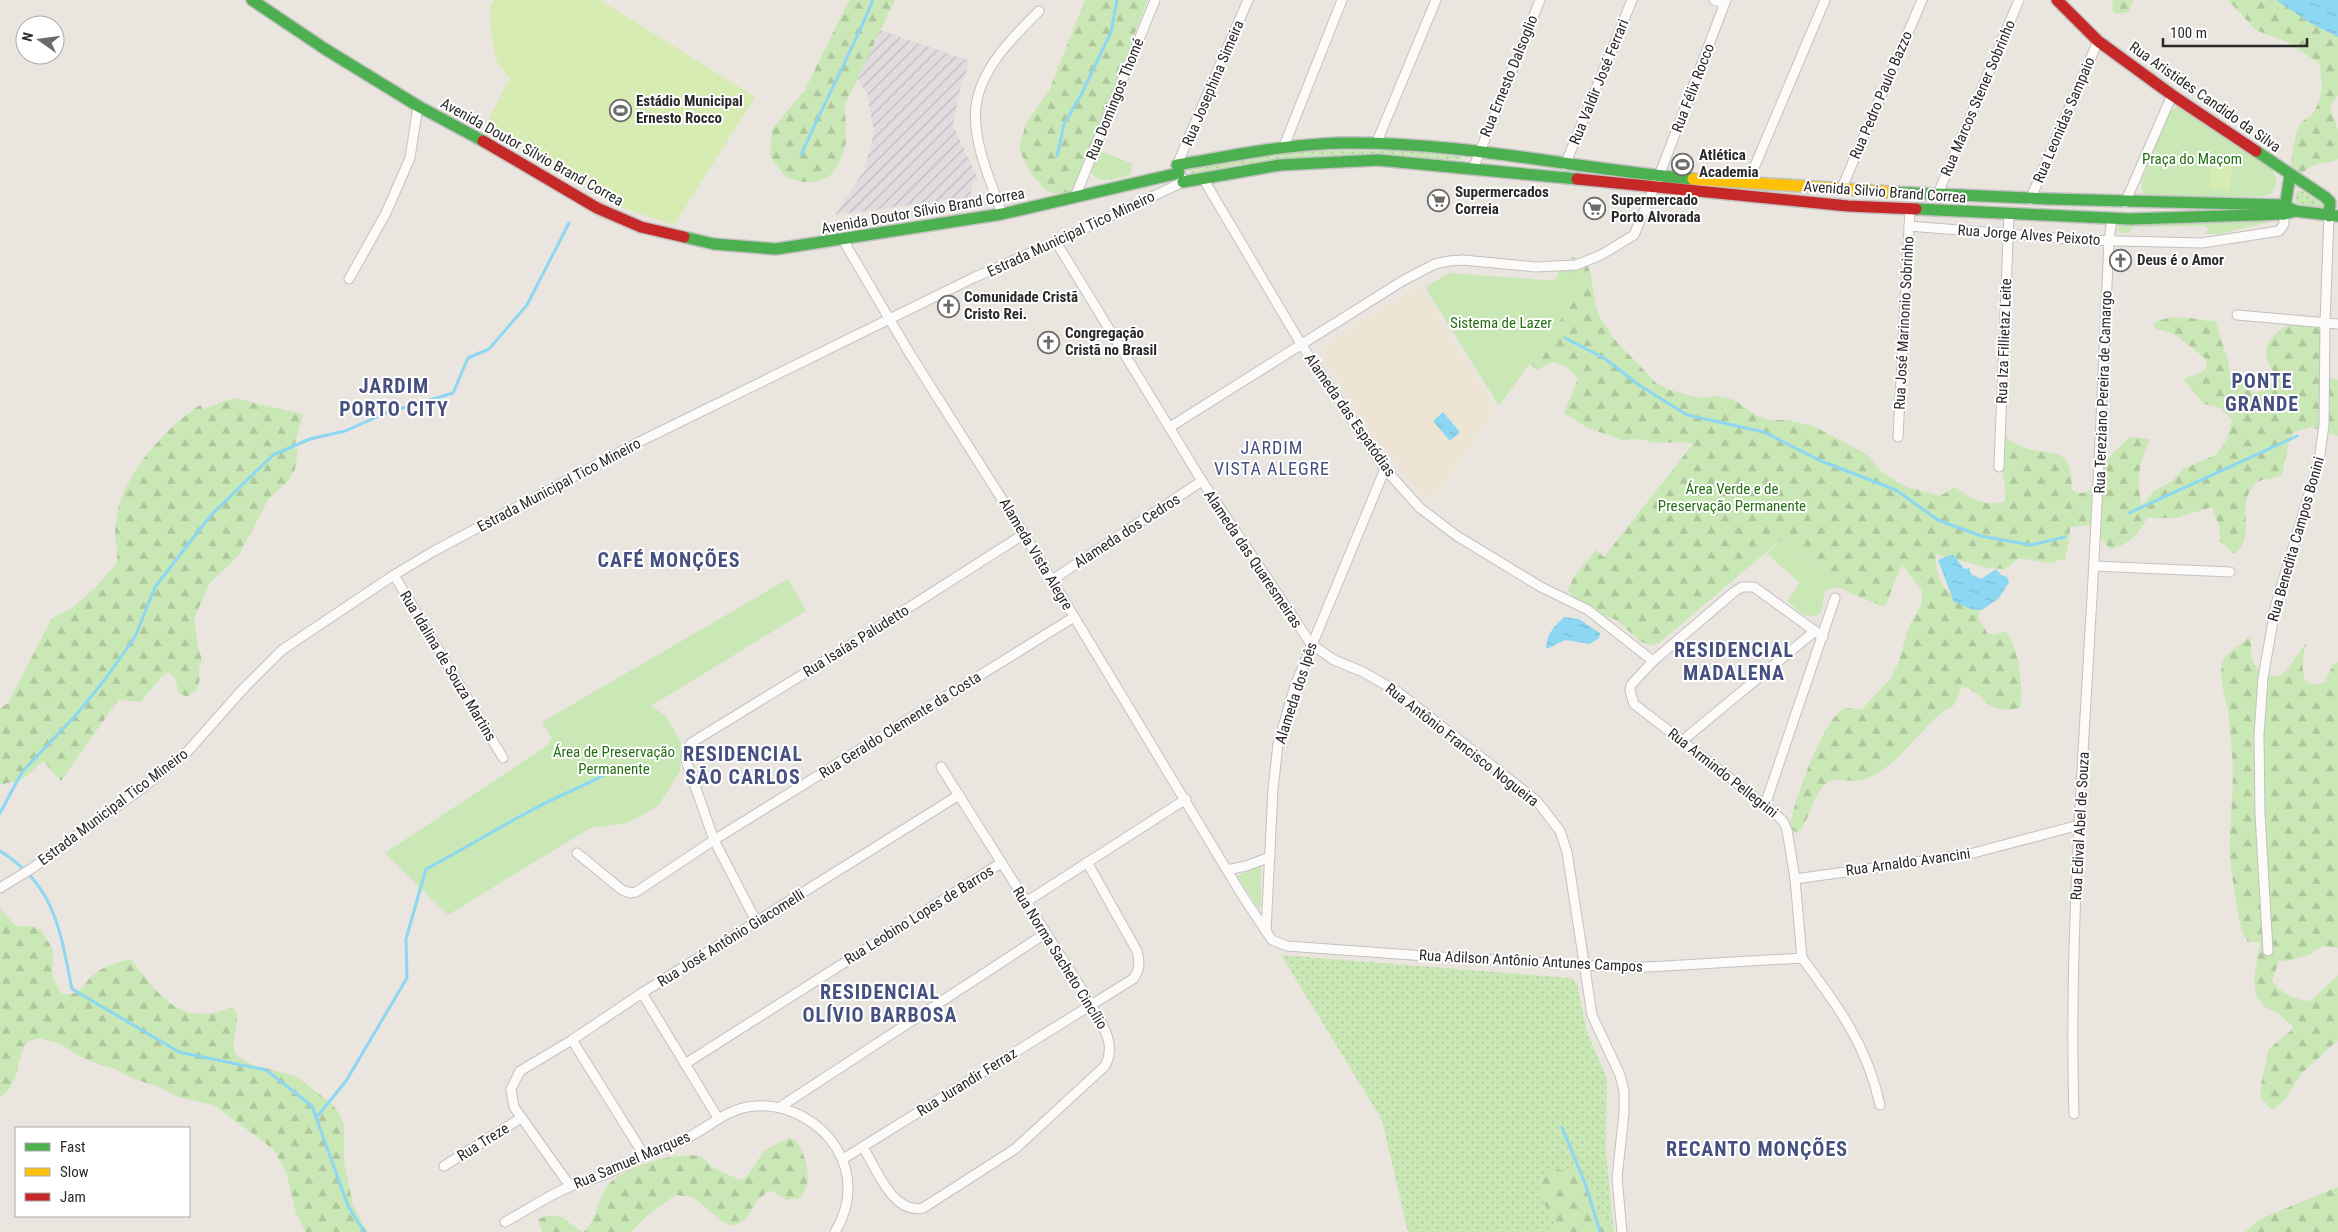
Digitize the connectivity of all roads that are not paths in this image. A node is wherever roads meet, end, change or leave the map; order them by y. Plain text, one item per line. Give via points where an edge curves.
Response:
1 (252, 0) edge
2 (1155, 0) edge
3 (1248, 0) edge
4 (1342, 0) edge
5 (1436, 0) edge
6 (1540, 0) edge
7 (1632, 0) edge
8 (1714, 0) edge
9 (1825, 0) edge
10 (1922, 0) edge
11 (2019, 0) edge
12 (2057, 0) edge
13 (1725, 2) edge
14 (1039, 11) dead end
15 (2098, 40) junction
16 (2172, 95) junction
17 (418, 106) junction
18 (1376, 144) junction
19 (1284, 146) junction
20 (1478, 153) junction
21 (1565, 165) junction
22 (1473, 169) junction
23 (1180, 173) junction
24 (2290, 175) junction
25 (1659, 176) junction
26 (1204, 180) junction
27 (1748, 182) junction
28 (1654, 189) junction
29 (1841, 190) junction
30 (1937, 196) junction
31 (1075, 197) junction
32 (2030, 200) junction
33 (2125, 202) junction
34 (1910, 209) junction
35 (2284, 209) junction
36 (1002, 214) junction
37 (2009, 214) junction
38 (2334, 216) edge
39 (2112, 218) junction
40 (1909, 226) junction
41 (2008, 234) junction
42 (843, 240) junction
43 (2109, 241) junction
44 (1056, 242) junction
45 (349, 279) dead end
46 (2237, 315) dead end
47 (889, 320) junction
48 (2325, 323) junction
49 (2338, 324) edge
50 (1302, 344) junction
51 (1170, 427) junction
52 (1898, 437) dead end
53 (1998, 468) dead end
54 (1385, 469) junction
55 (1202, 481) junction
56 (1024, 534) junction
57 (2096, 537) joint
58 (2094, 566) junction
59 (2230, 572) dead end
60 (394, 575) junction
61 (1052, 580) junction
62 (1835, 598) dead end
63 (1074, 617) junction
64 (1815, 631) junction
65 (1823, 637) junction
66 (1311, 644) junction
67 (1653, 661) junction
68 (1682, 741) junction
69 (503, 758) dead end
70 (941, 767) dead end
71 (959, 795) junction
72 (1186, 799) junction
73 (1765, 804) junction
74 (2079, 825) junction
75 (714, 840) junction
76 (577, 853) dead end
77 (1270, 857) junction
78 (1002, 862) junction
79 (1087, 862) junction
80 (1227, 870) junction
81 (1795, 879) junction
82 (0, 888) edge
83 (1026, 902) junction
84 (757, 923) junction
85 (1266, 931) junction
86 (1046, 933) junction
87 (2268, 951) dead end
88 (1802, 958) junction
89 (1584, 966) junction
90 (642, 993) junction
91 (1091, 1004) junction
92 (572, 1040) junction
93 (685, 1064) junction
94 (1880, 1105) dead end
95 (780, 1107) junction
96 (2074, 1114) dead end
97 (521, 1118) junction
98 (718, 1118) junction
99 (863, 1147) junction
100 (644, 1155) junction
101 (843, 1159) junction
102 (444, 1166) dead end
103 (570, 1186) junction
104 (505, 1222) dead end
105 (835, 1232) edge
106 (1622, 1232) edge

1 - 17 main road, Avenida Doutor Sílvio Brand Correa
2 - 31 street, Rua Domingos Thomé
3 - 23 street, Rua Josephina Simeira
4 - 19 street
5 - 18 street
6 - 20 street, Rua Ernesto Dalsoglio
7 - 21 street, Rua Valdir José Ferrari
8 - 13 street
9 - 27 street
10 - 29 street, Rua Pedro Paulo Bazzo
11 - 30 street, Rua Marcos Stener Sobrinho
12 - 15 main road, Rua Aristides Candido da Silva
13 - 25 street, Rua Félix Rocco
14 - 36 street via 993,64 976,106 976,128 982,154
15 - 16 main road, Rua Aristides Candido da Silva
15 - 32 street, Rua Leonidas Sampaio
16 - 24 main road, Rua Aristides Candido da Silva
16 - 33 street
17 - 42 main road, Avenida Doutor Sílvio Brand Correa via 597,208 641,227 704,243 758,248
17 - 45 street via 410,158 386,212
18 - 19 main road, Avenida Silvio Brand Correa
18 - 20 main road, Avenida Silvio Brand Correa
19 - 23 main road, Avenida Silvio Brand Correa
20 - 21 main road, Avenida Silvio Brand Correa
20 - 22 street
21 - 25 main road, Avenida Silvio Brand Correa
22 - 26 main road, Avenida Silvio Brand Correa via 1350,160 1247,170
22 - 28 main road, Avenida Silvio Brand Correa
23 - 26 main road, Avenida Silvio Brand Correa
23 - 31 main road, Avenida Doutor Sílvio Brand Correa
23 - 44 street, Estrada Municipal Tico Mineiro
24 - 35 main road
24 - 38 main road, Rua Aristides Candido da Silva via 2330,202
25 - 27 main road, Avenida Silvio Brand Correa
25 - 28 street, Rua Félix Rocco
26 - 50 street, Alameda das Espatódias
27 - 29 main road, Avenida Silvio Brand Correa
28 - 34 main road, Avenida Silvio Brand Correa
28 - 50 street, Rua Félix Rocco via 1634,235 1601,255 1558,267 1536,268 1463,260 1435,264
29 - 30 main road, Avenida Silvio Brand Correa
30 - 32 main road, Avenida Silvio Brand Correa
31 - 36 main road, Avenida Doutor Sílvio Brand Correa
32 - 33 main road, Avenida Silvio Brand Correa
33 - 35 main road, Avenida Silvio Brand Correa
34 - 37 main road, Avenida Silvio Brand Correa
34 - 40 street, Rua José Marinonio Sobrinho
35 - 38 main road
35 - 39 main road, Avenida Silvio Brand Correa
35 - 43 street, Rua Jorge Alves Peixoto via 2284,224 2279,231 2202,243
36 - 42 main road, Avenida Doutor Sílvio Brand Correa
37 - 39 main road, Avenida Silvio Brand Correa
37 - 41 street, Rua Iza Fillietaz Leite
38 - 48 street, Rua Benedita Campos Bonini
39 - 43 street, Rua Tereziano Pereira de Camargo
40 - 41 street, Rua Jorge Alves Peixoto
40 - 52 street, Rua José Marinonio Sobrinho
41 - 43 street, Rua Jorge Alves Peixoto
41 - 53 street, Rua Iza Fillietaz Leite
42 - 47 street, Alameda Vista Alegre
43 - 57 street, Rua Tereziano Pereira de Camargo
44 - 47 street, Estrada Municipal Tico Mineiro via 973,278
44 - 51 street, Alameda das Quaresmeiras
46 - 48 street
47 - 56 street, Alameda Vista Alegre
47 - 60 street, Estrada Municipal Tico Mineiro via 588,468
48 - 49 street
48 - 87 street, Rua Benedita Campos Bonini via 2324,425 2319,461 2276,604 2263,678 2259,735 2260,794
50 - 51 street, Rua Félix Rocco
50 - 54 street, Alameda das Espatódias
51 - 55 street, Alameda das Quaresmeiras
54 - 66 street, Alameda dos Ipês
54 - 67 street, Alameda das Espatódias via 1437,522 1541,587 1588,610
55 - 61 street, Alameda dos Cedros
55 - 66 street, Alameda das Quaresmeiras
56 - 61 street, Alameda Vista Alegre
56 - 75 street, Rua Isaías Paludetto via 836,654 695,738 688,748 686,760
57 - 58 street, Rua Edival Abel de Souza
58 - 59 street
58 - 74 street, Rua Edival Abel de Souza
60 - 69 street, Rua Idalina de Souza Martins
60 - 82 street, Estrada Municipal Tico Mineiro via 282,650 243,688 188,751 145,786
61 - 63 street, Alameda Vista Alegre
62 - 65 street
63 - 72 street, Alameda Vista Alegre
63 - 75 street, Rua Geraldo Clemente da Costa
64 - 65 street
64 - 67 street via 1754,587 1742,587
64 - 68 street
65 - 73 street
66 - 77 street, Alameda dos Ipês via 1278,744
66 - 89 street, Rua Antônio Francisco Nogueira via 1334,660 1398,692 1537,801 1549,815 1560,831 1567,852
67 - 68 street, Rua Armindo Pellegrini via 1631,685 1634,704
68 - 73 street, Rua Armindo Pellegrini
70 - 71 street, Rua Norma Sacheto Cincílio
71 - 78 street, Rua Norma Sacheto Cincílio
71 - 84 street, Rua José Antônio Giacomelli
72 - 79 street
72 - 80 street, Alameda Vista Alegre
73 - 81 street, Rua Armindo Pellegrini via 1783,821 1787,830
74 - 81 street, Rua Arnaldo Avancini via 1966,855
74 - 96 street, Rua Edival Abel de Souza via 2071,1032
75 - 76 street, Rua Geraldo Clemente da Costa via 630,893 612,883
75 - 84 street
77 - 80 street
77 - 85 street, Alameda dos Ipês
78 - 83 street, Rua Norma Sacheto Cincílio
78 - 93 street, Rua Leobino Lopes de Barros
79 - 83 street
79 - 91 street, Rua Jurandir Ferraz via 1137,951 1140,962 1133,979
80 - 85 street, Alameda Vista Alegre
81 - 88 street, Rua Armindo Pellegrini
83 - 86 street, Rua Norma Sacheto Cincílio
84 - 90 street, Rua José Antônio Giacomelli
85 - 89 street, Rua Adilson Antônio Antunes Campos via 1272,940 1288,946
86 - 91 street, Rua Norma Sacheto Cincílio
86 - 95 street
88 - 89 street, Rua Adilson Antônio Antunes Campos via 1648,967
88 - 94 street via 1838,1006 1860,1046 1874,1076
89 - 106 street, Rua Antônio Francisco Nogueira via 1592,1015 1620,1075 1624,1091 1617,1178
90 - 92 street, Rua José Antônio Giacomelli
90 - 93 street
91 - 99 street, Rua Jurandir Ferraz
91 - 99 street, Rua Norma Sacheto Cincílio via 1110,1040 1111,1049 1105,1066 1015,1149 923,1208 917,1210 895,1201
92 - 97 street, Rua José Antônio Giacomelli via 520,1071 511,1089 514,1107
92 - 100 street
93 - 98 street
95 - 98 street, Rua Samuel Marques via 746,1107
95 - 101 street, Rua Samuel Marques via 820,1128
97 - 102 street, Rua Treze
97 - 103 street
98 - 100 street, Rua Samuel Marques via 688,1137
99 - 101 street, Rua Jurandir Ferraz
100 - 103 street, Rua Samuel Marques via 602,1176
101 - 105 street, Rua Samuel Marques via 848,1178 847,1199
103 - 104 street, Rua Samuel Marques

